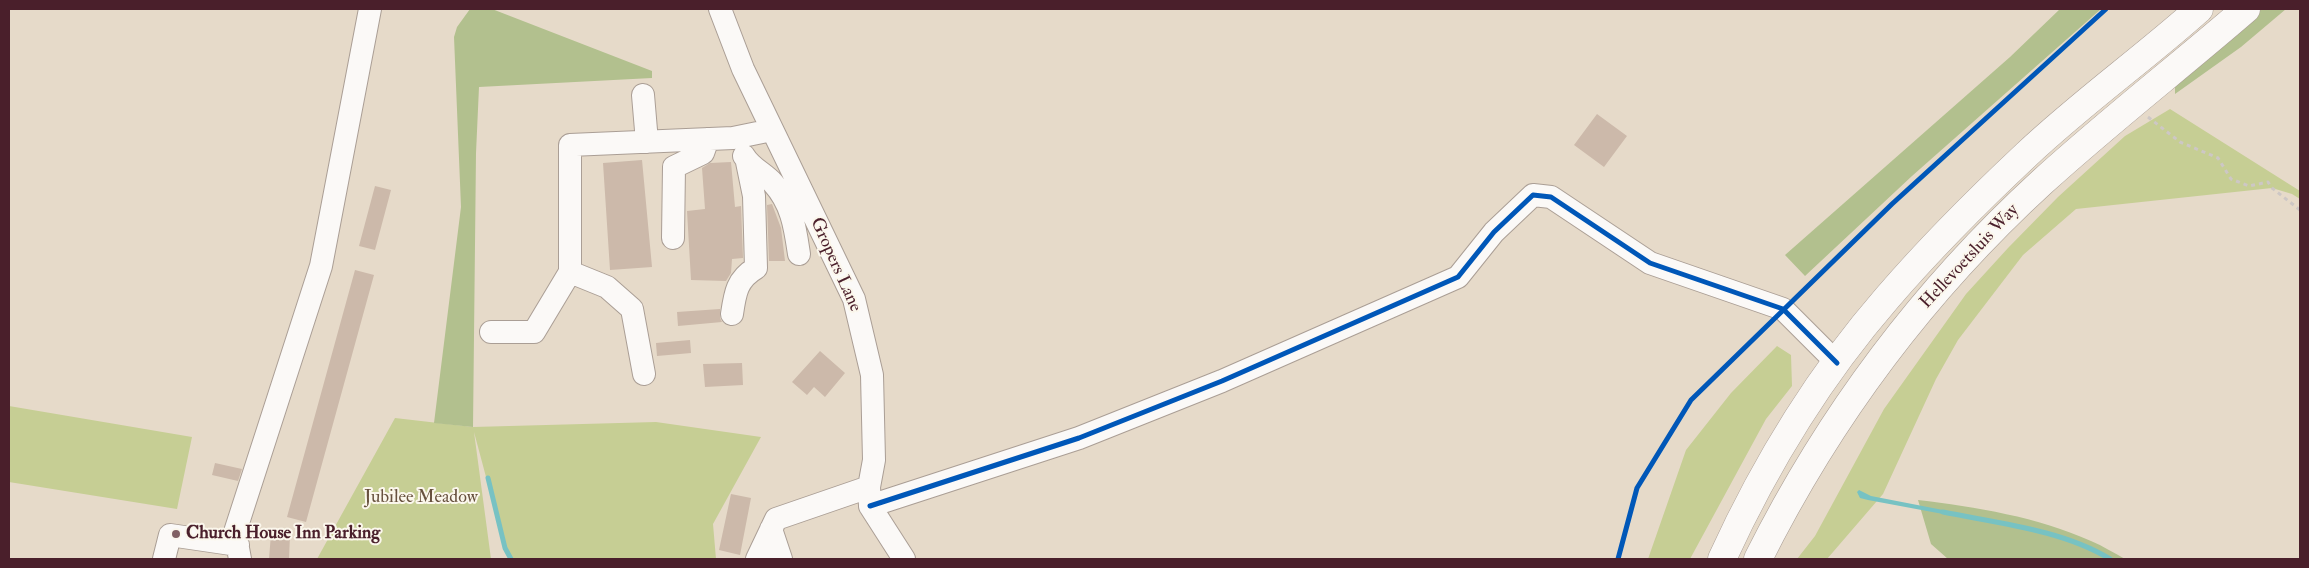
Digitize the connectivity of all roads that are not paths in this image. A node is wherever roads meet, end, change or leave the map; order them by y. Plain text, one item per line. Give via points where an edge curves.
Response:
1 (370, 9) edge
2 (720, 9) edge
3 (2199, 9) edge
4 (2246, 9) edge
5 (643, 95) dead end
6 (772, 130) junction
7 (733, 138) junction
8 (708, 139) junction
9 (647, 142) junction
10 (747, 162) junction
11 (673, 238) dead end
12 (799, 254) dead end
13 (570, 272) junction
14 (732, 314) dead end
15 (491, 332) dead end
16 (1837, 363) junction
17 (644, 374) dead end
18 (869, 497) junction
19 (771, 529) junction
20 (239, 552) edge
21 (164, 559) edge
22 (757, 559) edge
23 (782, 559) edge
24 (904, 559) edge
25 (1722, 559) edge
26 (1758, 559) edge

1 - 20 street via 321,266 237,524 235,532
2 - 6 street, Gropers Lane via 743,69
3 - 16 highway, Hellevoetsluis Way via 2027,154 1886,300
4 - 26 highway, Hellevoetsluis Way via 2042,182 1957,267 1892,345 1832,427
5 - 9 street
6 - 7 street
6 - 18 street, Gropers Lane via 854,299 872,375 874,460
7 - 8 street
7 - 10 street
8 - 9 street
8 - 11 street via 703,153 674,168
9 - 13 street via 570,145
10 - 12 street via 773,183 792,212
10 - 14 street via 754,196 756,268 745,275 735,293
13 - 15 street via 534,332
13 - 17 street via 607,287 632,309
16 - 18 street via 1783,310 1650,263 1551,197 1533,195 1494,232 1458,277 1222,381 1088,435
16 - 25 highway, Hellevoetsluis Way via 1768,471
18 - 19 street via 776,519
18 - 24 street
19 - 22 street
19 - 23 street
20 - 21 street via 170,534

